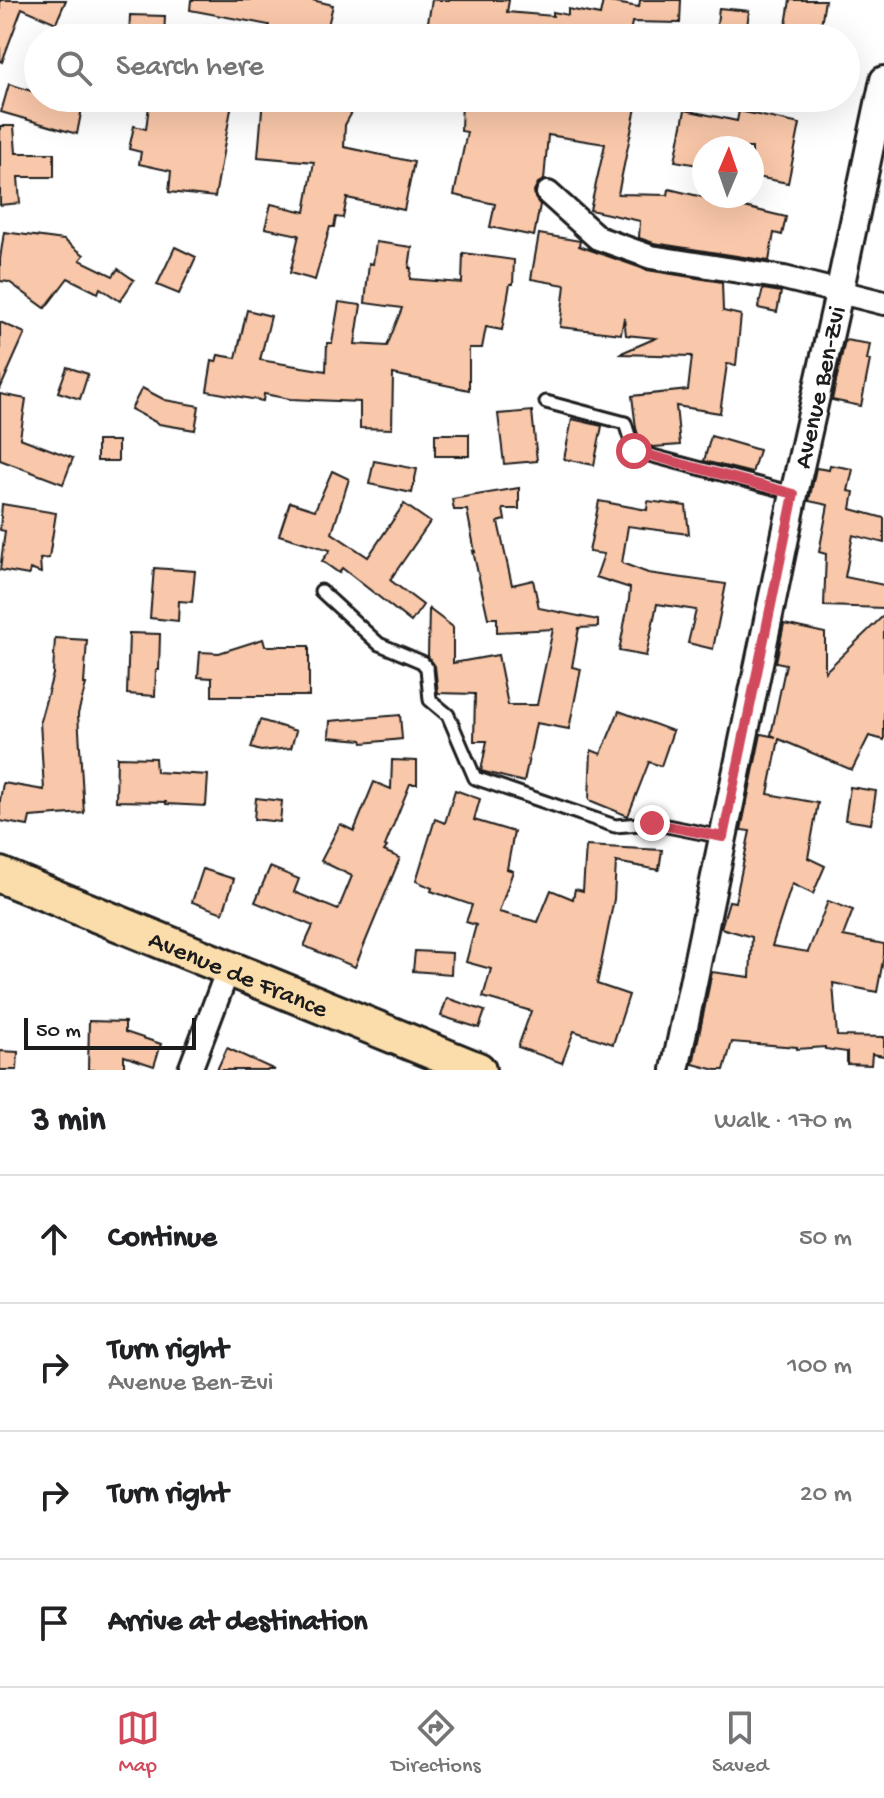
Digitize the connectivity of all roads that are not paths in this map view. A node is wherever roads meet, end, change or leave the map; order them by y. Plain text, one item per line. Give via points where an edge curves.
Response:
1 (884, 80) edge
2 (878, 135) edge
3 (548, 193) dead end
4 (839, 293) junction
5 (884, 303) edge
6 (546, 402) dead end
7 (794, 494) junction
8 (321, 591) dead end
9 (723, 837) junction
10 (0, 875) edge
11 (229, 967) junction
12 (190, 1070) edge
13 (478, 1070) edge
14 (675, 1070) edge

1 - 2 street, Avenue Ben-Zvi
2 - 4 street, Avenue Ben-Zvi
3 - 4 street via 598,238 651,257 784,278
4 - 5 street
4 - 7 street, Avenue Ben-Zvi
6 - 7 lane via 625,423 634,451
7 - 9 street, Avenue Ben-Zvi
8 - 9 lane via 379,644 427,668 430,700 448,715 475,778 615,826 652,823
9 - 14 street, Avenue Ben-Zvi
10 - 11 main road, Avenue de France
11 - 12 street
11 - 13 main road, Avenue de France

